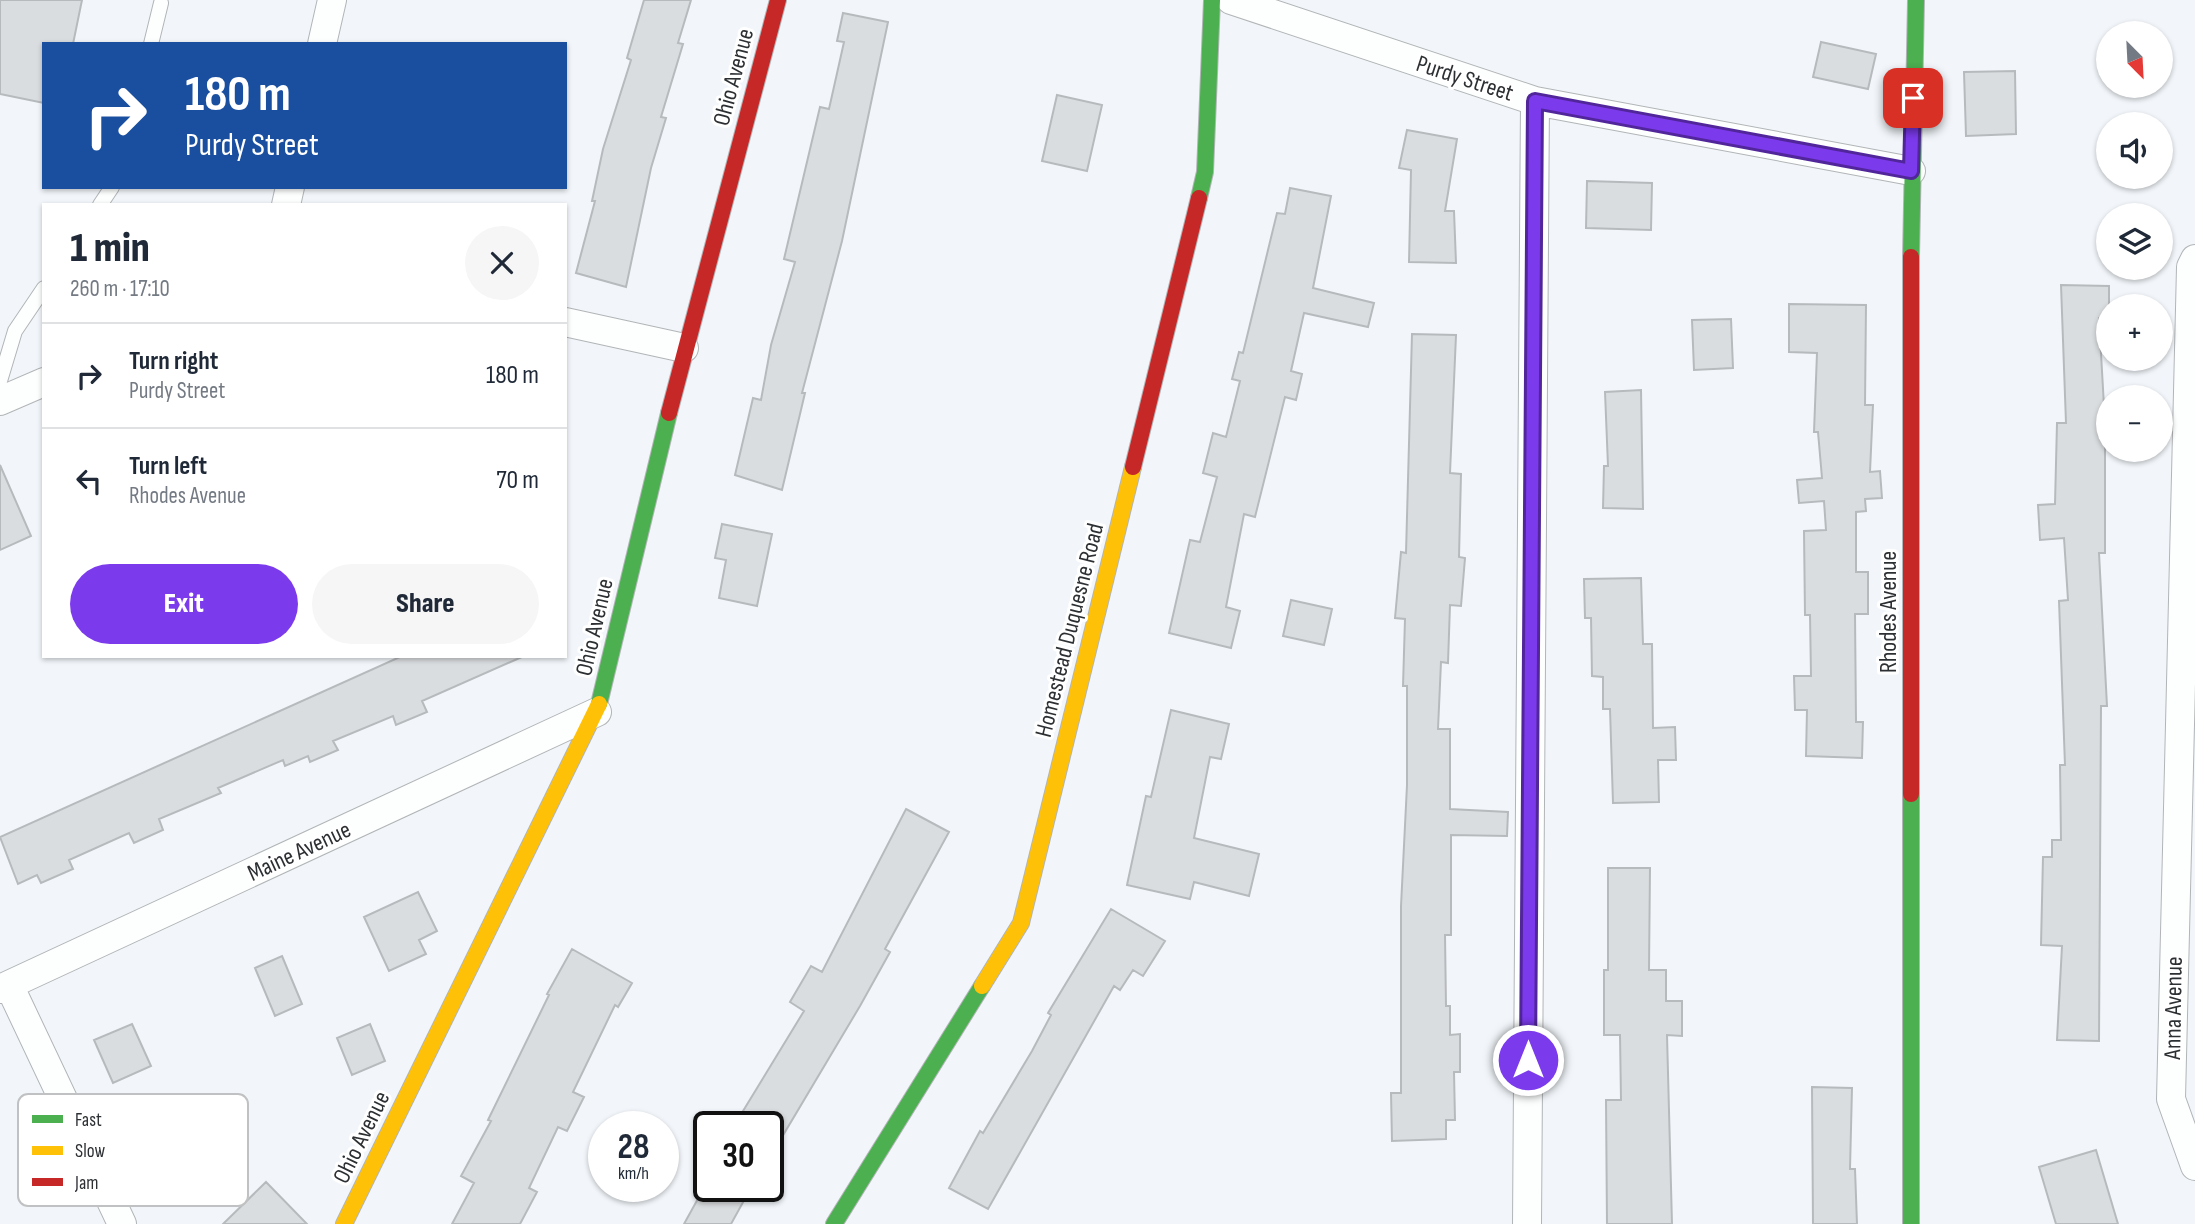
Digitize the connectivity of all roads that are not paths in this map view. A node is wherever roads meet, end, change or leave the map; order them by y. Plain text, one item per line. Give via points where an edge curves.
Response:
1 (332, 0) edge
2 (778, 0) edge
3 (1212, 0) edge
4 (1231, 0) edge
5 (1916, 0) edge
6 (161, 3) dead end
7 (151, 42) edge
8 (322, 42) edge
9 (1535, 101) junction
10 (1911, 171) junction
11 (2195, 259) edge
12 (42, 291) edge
13 (567, 322) edge
14 (684, 348) junction
15 (0, 381) edge
16 (42, 383) edge
17 (0, 401) edge
18 (597, 712) junction
19 (5, 987) edge
20 (55, 1094) edge
21 (2195, 1166) edge
22 (108, 1206) edge
23 (115, 1222) edge
24 (344, 1224) edge
25 (834, 1224) edge
26 (1527, 1224) edge
27 (1911, 1224) edge

1 - 8 street
2 - 14 street, Ohio Avenue
3 - 25 street, Homestead Duquesne Road via 1205,172 1021,923
4 - 9 street, Purdy Street
5 - 10 street, Rhodes Avenue
6 - 7 lane
9 - 10 street, Purdy Street
9 - 26 street
10 - 27 street, Rhodes Avenue
11 - 21 street, Anna Avenue via 2191,267 2171,1099
12 - 15 lane via 15,331
13 - 14 street
14 - 18 street, Ohio Avenue
16 - 17 street
18 - 19 street, Maine Avenue
18 - 24 street, Ohio Avenue
19 - 20 street
22 - 23 street

